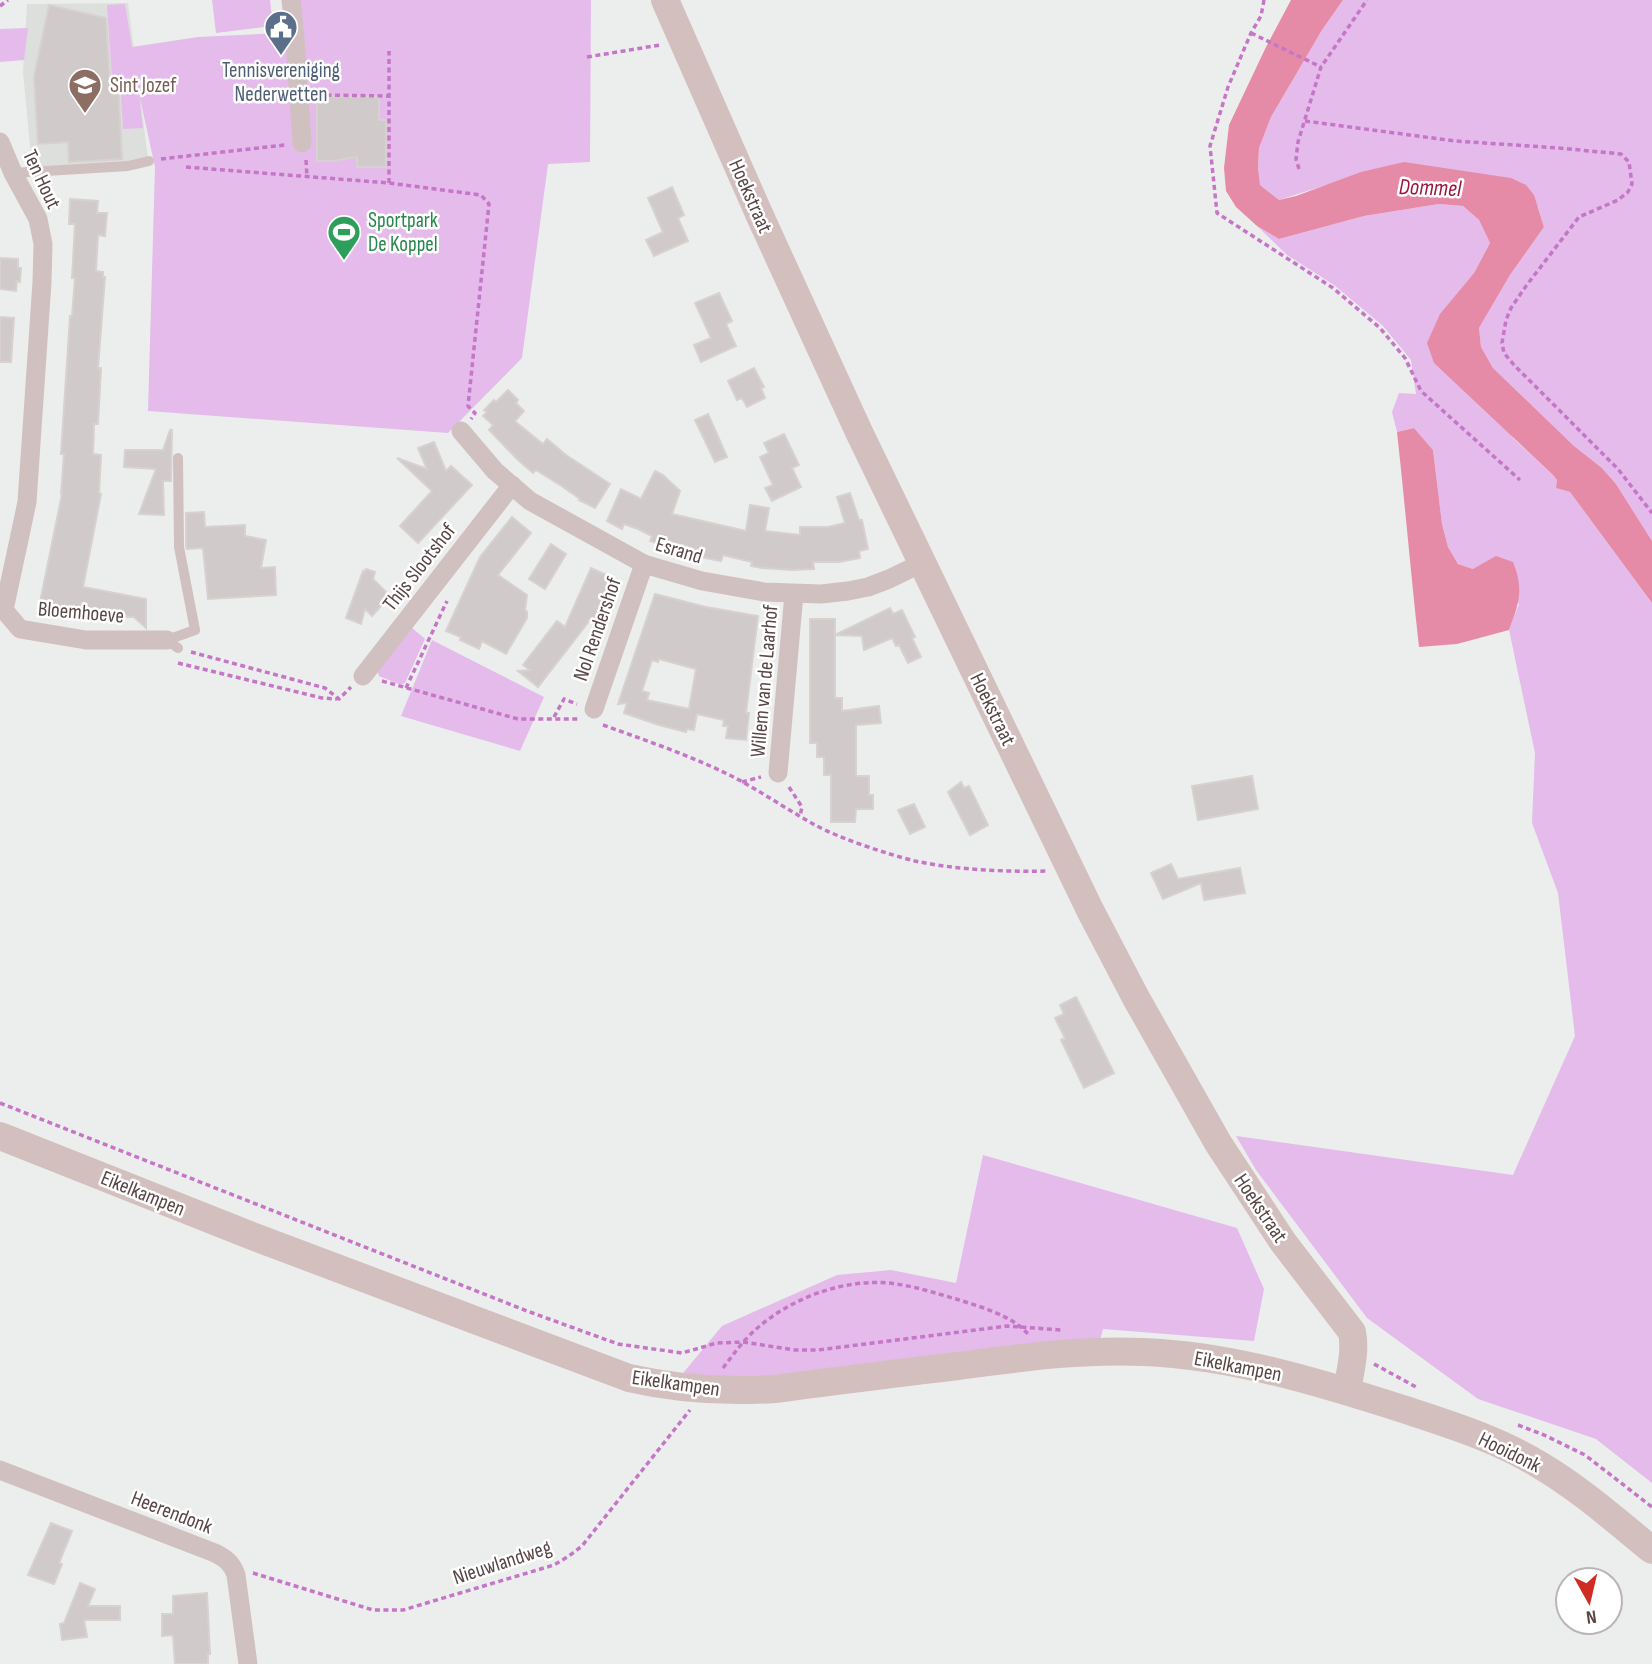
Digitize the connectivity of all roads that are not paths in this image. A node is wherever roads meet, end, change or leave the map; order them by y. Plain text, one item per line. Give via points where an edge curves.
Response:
1 (291, 0) edge
2 (665, 0) edge
3 (0, 142) edge
4 (302, 143) road end
5 (149, 161) road end
6 (13, 173) junction
7 (461, 431) road end
8 (178, 458) dead end
9 (512, 485) junction
10 (922, 563) junction
11 (643, 564) junction
12 (794, 594) junction
13 (2, 611) edge
14 (172, 644) joint
15 (363, 676) road end
16 (591, 717) road end
17 (778, 773) dead end
18 (0, 1136) edge
19 (1347, 1391) junction
20 (0, 1470) edge
21 (1652, 1550) edge
22 (248, 1664) edge

1 - 4 street
2 - 10 street, Hoekstraat via 765,228
3 - 6 street, Ten Hout
5 - 6 lane
6 - 13 street, Ten Hout via 38,219 43,244 27,502
7 - 9 street, Esrand
8 - 14 lane via 179,547 195,630
9 - 11 street, Esrand via 530,501
9 - 15 street, Thijs Slootshof
10 - 12 street, Esrand via 868,587
10 - 19 street, Hoekstraat via 1136,998 1219,1143 1283,1242 1352,1332
11 - 12 street, Esrand via 732,587
11 - 16 street, Nol Rendershof
12 - 17 street, Willem van de Laarhof
13 - 14 street, Bloemhoeve via 20,629
18 - 19 street, Eikelkampen via 265,1241 609,1371 653,1383 775,1389 1045,1355 1132,1352 1221,1361
19 - 21 street, Hooidonk via 1505,1446 1562,1479
20 - 22 street, Heerendonk via 215,1553 230,1563 236,1575

